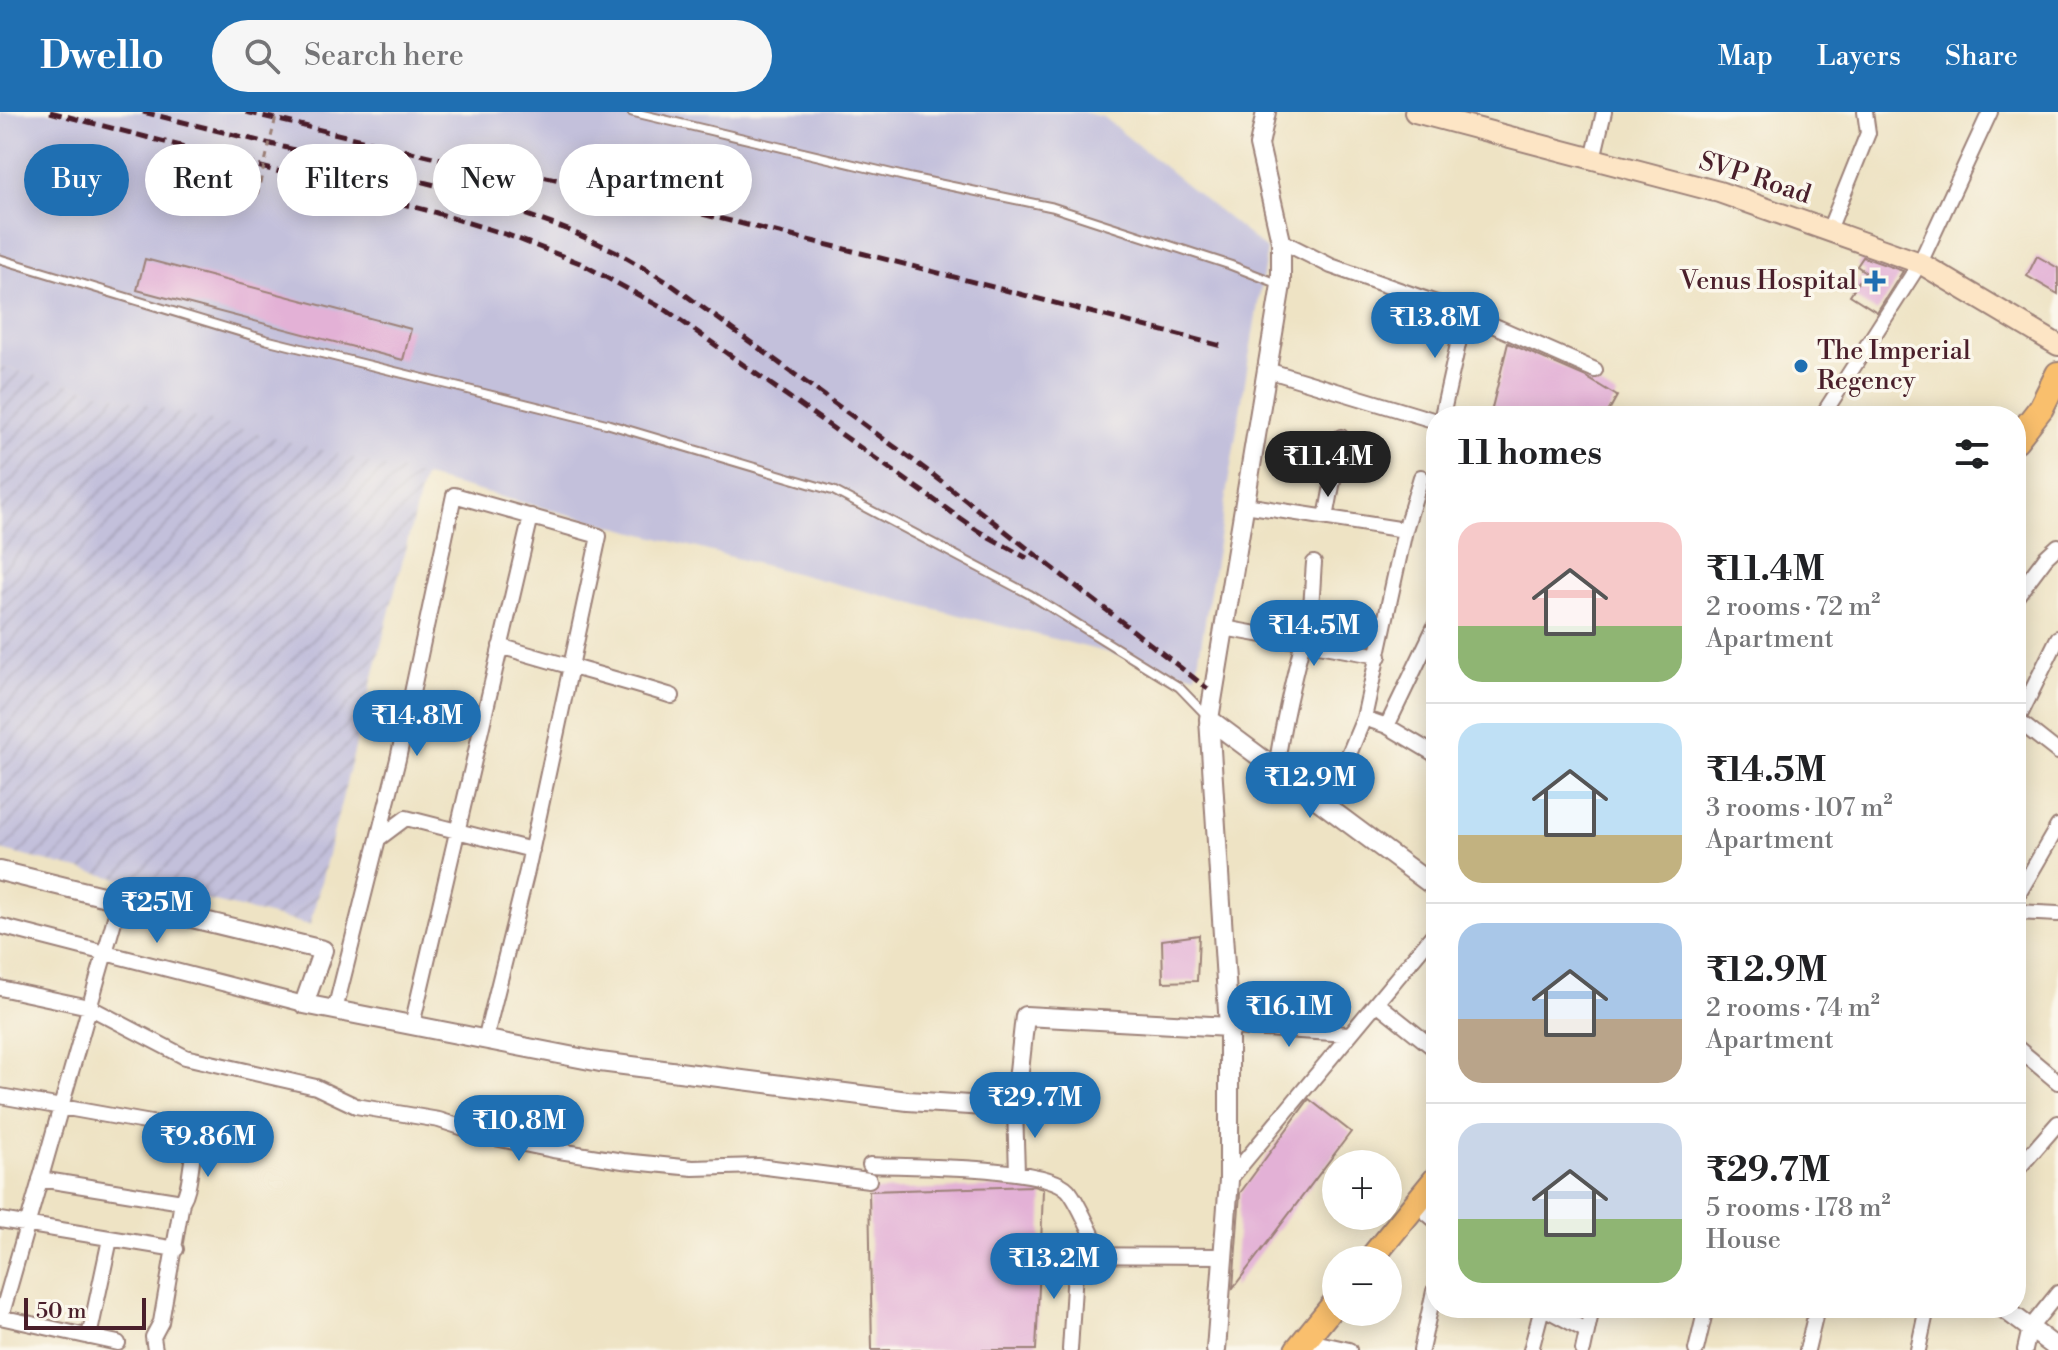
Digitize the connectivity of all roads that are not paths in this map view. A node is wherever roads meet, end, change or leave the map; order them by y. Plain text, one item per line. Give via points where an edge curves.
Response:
1 (632, 112) edge
2 (1266, 112) edge
3 (1415, 112) edge
4 (1604, 112) edge
5 (1865, 112) edge
6 (1990, 112) edge
7 (1593, 159) junction
8 (1829, 230) junction
9 (1281, 241) junction
10 (0, 259) edge
11 (1920, 263) junction
12 (1281, 285) junction
13 (1465, 313) junction
14 (2058, 345) edge
15 (1267, 370) junction
16 (1595, 370) dead end
17 (2058, 374) edge
18 (1444, 406) edge
19 (1828, 406) edge
20 (1426, 418) edge
21 (2026, 427) edge
22 (1341, 437) dead end
23 (1421, 477) dead end
24 (1245, 505) junction
25 (531, 516) junction
26 (1326, 518) junction
27 (1405, 530) junction
28 (2058, 546) edge
29 (1314, 563) dead end
30 (2026, 584) edge
31 (1224, 628) junction
32 (2058, 638) edge
33 (1301, 643) junction
34 (1426, 645) edge
35 (500, 646) junction
36 (1379, 656) junction
37 (572, 669) junction
38 (672, 696) dead end
39 (2026, 703) edge
40 (1364, 718) junction
41 (1209, 719) junction
42 (1387, 726) junction
43 (2026, 728) edge
44 (1426, 749) edge
45 (2058, 752) edge
46 (1276, 769) junction
47 (1327, 807) junction
48 (2058, 826) edge
49 (457, 832) junction
50 (378, 839) junction
51 (532, 850) junction
52 (0, 871) edge
53 (1426, 881) edge
54 (2026, 881) edge
55 (120, 900) junction
56 (2026, 912) edge
57 (2058, 914) edge
58 (0, 926) edge
59 (1426, 943) edge
60 (106, 951) junction
61 (0, 988) edge
62 (1377, 1003) junction
63 (304, 1004) junction
64 (89, 1007) junction
65 (335, 1010) junction
66 (412, 1025) junction
67 (1229, 1027) junction
68 (1350, 1034) junction
69 (485, 1040) junction
70 (1426, 1042) edge
71 (2026, 1055) edge
72 (2058, 1082) edge
73 (0, 1096) edge
74 (60, 1108) junction
75 (1015, 1108) junction
76 (2058, 1123) edge
77 (2026, 1160) edge
78 (1017, 1173) junction
79 (40, 1179) junction
80 (1229, 1180) junction
81 (1426, 1192) edge
82 (182, 1202) junction
83 (1416, 1204) junction
84 (1426, 1212) edge
85 (0, 1220) edge
86 (27, 1225) junction
87 (110, 1239) junction
88 (1382, 1246) edge
89 (176, 1249) junction
90 (1040, 1255) dead end
91 (1076, 1255) junction
92 (1102, 1255) junction
93 (1223, 1256) junction
94 (2058, 1293) edge
95 (0, 1317) edge
96 (1428, 1318) edge
97 (1540, 1318) edge
98 (1562, 1318) edge
99 (1590, 1318) edge
100 (1704, 1318) edge
101 (1815, 1318) edge
102 (1925, 1318) edge
103 (2016, 1318) edge
104 (1322, 1319) edge
105 (2030, 1328) junction
106 (1587, 1331) junction
107 (89, 1337) junction
108 (118, 1343) dead end
109 (1301, 1345) edge
110 (2058, 1349) edge
111 (155, 1350) edge
112 (1070, 1350) edge
113 (1216, 1350) edge
114 (1349, 1350) edge
115 (1421, 1350) edge
116 (1531, 1350) edge
117 (1583, 1350) edge
118 (1696, 1350) edge
119 (1807, 1350) edge
120 (1918, 1350) edge
121 (2025, 1350) edge

1 - 12 lane via 1052,207
2 - 9 street via 1259,145
3 - 7 main road, SVP Road
4 - 7 street
5 - 8 street via 1868,133
6 - 11 street
7 - 8 main road, SVP Road via 1719,192
8 - 11 main road, SVP Road
9 - 12 street
9 - 13 street via 1331,266
10 - 41 lane via 267,340 608,424 834,491 1029,594 1179,687
11 - 14 main road, SVP Road
11 - 19 street
12 - 15 street
13 - 16 street
13 - 18 street
15 - 20 street
15 - 24 street
17 - 21 main road
22 - 26 street
23 - 27 street
24 - 26 street
24 - 31 street
25 - 35 street
25 - 37 street via 599,536
25 - 50 street via 454,495
26 - 27 street
27 - 36 street
28 - 30 street
29 - 33 street via 1308,625
31 - 33 street
31 - 41 street
32 - 39 street
33 - 36 street
33 - 46 street
34 - 42 street
35 - 37 street
35 - 49 street
36 - 40 street
37 - 38 street
37 - 51 street
40 - 42 street
40 - 47 street
41 - 46 street
41 - 67 street
42 - 44 street
43 - 45 street
46 - 47 street
47 - 53 street
48 - 54 street
49 - 50 street via 406,818
49 - 51 street
49 - 66 street
50 - 65 street
51 - 69 street
52 - 55 street
55 - 60 street
55 - 63 street via 323,950
56 - 57 street
58 - 60 street
59 - 62 street
60 - 63 street
60 - 64 street
61 - 64 street
62 - 68 street
62 - 70 street
63 - 65 street
64 - 74 street
64 - 78 street via 185,1057 316,1087 356,1106 439,1120 509,1141 693,1168
65 - 66 street
66 - 69 street
67 - 68 street
67 - 75 street via 1025,1016
67 - 80 street
68 - 80 street
69 - 75 street via 615,1064 908,1101
71 - 72 street
73 - 74 street
74 - 79 street
74 - 82 street via 179,1128 196,1144
75 - 78 street
76 - 77 street
78 - 92 street via 1057,1180 1070,1191
79 - 82 street
79 - 86 street
80 - 93 street
81 - 83 main road
82 - 89 street
83 - 84 street
83 - 88 main road
85 - 86 street
86 - 87 street
86 - 95 street
87 - 89 street
87 - 107 street
89 - 111 street via 153,1337
90 - 91 street
91 - 92 street
91 - 112 street
92 - 93 street
93 - 113 street
94 - 105 street
95 - 107 street
96 - 115 street
97 - 116 street
98 - 106 street
99 - 106 street
100 - 118 street
101 - 119 street
102 - 120 street
103 - 105 street
104 - 109 main road
105 - 110 street
105 - 121 street
106 - 117 street
107 - 108 street
109 - 114 street

